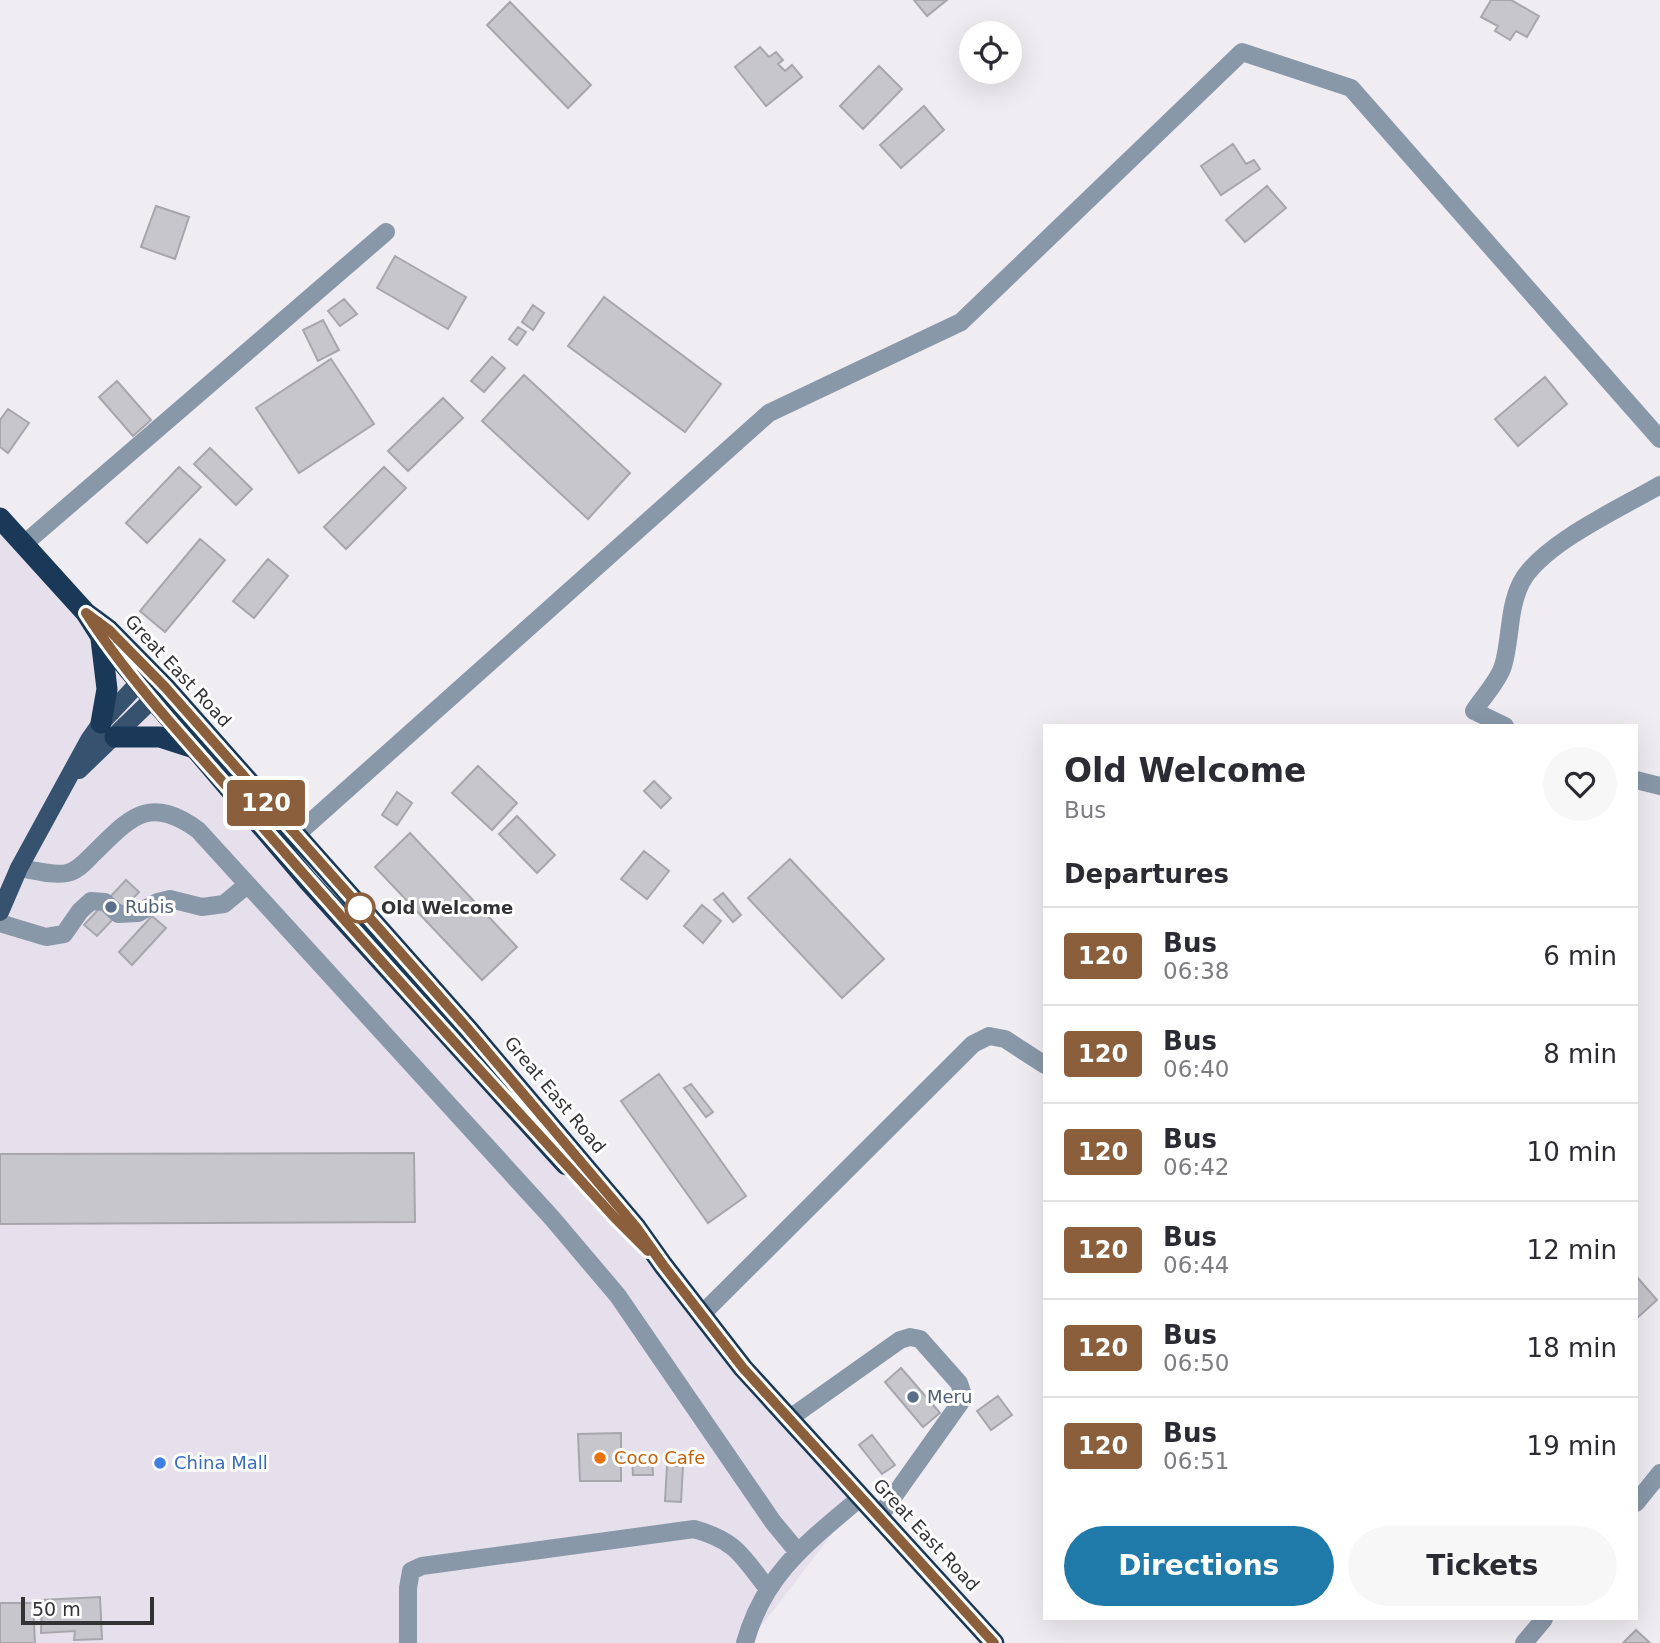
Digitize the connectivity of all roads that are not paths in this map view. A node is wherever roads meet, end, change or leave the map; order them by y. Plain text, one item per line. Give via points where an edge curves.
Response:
1 (386, 232) dead end
2 (1660, 439) edge
3 (1660, 485) edge
4 (0, 518) edge
5 (24, 544) junction
6 (86, 613) junction
7 (100, 635) junction
8 (152, 685) junction
9 (1474, 711) junction
10 (1484, 724) edge
11 (1501, 724) edge
12 (108, 730) junction
13 (194, 748) junction
14 (1638, 780) edge
15 (1660, 786) edge
16 (288, 842) junction
17 (19, 868) junction
18 (247, 885) junction
19 (0, 912) edge
20 (0, 923) edge
21 (1043, 1064) edge
22 (702, 1314) junction
23 (790, 1418) junction
24 (1660, 1473) edge
25 (860, 1498) junction
26 (1638, 1500) edge
27 (879, 1517) junction
28 (797, 1551) junction
29 (768, 1589) junction
30 (1543, 1620) edge
31 (408, 1643) edge
32 (745, 1643) edge
33 (994, 1643) edge
34 (1524, 1643) edge

1 - 5 street
2 - 16 street via 1351,88 1242,52 961,322 769,413
3 - 9 street via 1548,550 1531,567 1520,584 1503,667
4 - 5 highway
5 - 6 highway
6 - 7 highway, Great East Road
6 - 8 highway, Great East Road via 109,630
7 - 8 highway, Great East Road
7 - 12 highway
8 - 12 main road
8 - 13 highway, Great East Road
8 - 16 highway, Great East Road
9 - 10 street
9 - 11 street
12 - 13 highway via 160,737
12 - 17 main road via 71,777
13 - 16 highway, Great East Road
14 - 15 street
16 - 22 highway, Great East Road via 477,1039 636,1227
17 - 18 street via 69,873 124,822 146,812 162,812 180,817 198,830
17 - 19 main road
18 - 20 street via 224,905 202,907 170,899 138,913 118,914 105,902 91,901 64,934 46,937
18 - 28 street via 618,1296
21 - 22 street via 1005,1040 989,1036 973,1044
22 - 23 highway, Great East Road via 743,1368
23 - 25 highway, Great East Road
23 - 27 street via 900,1340 920,1339 959,1383 960,1403
24 - 26 street
25 - 27 highway, Great East Road
25 - 28 street
27 - 33 highway, Great East Road
28 - 29 street
29 - 31 street via 735,1547 694,1529 422,1566 411,1572 408,1588
29 - 32 street
30 - 34 street

